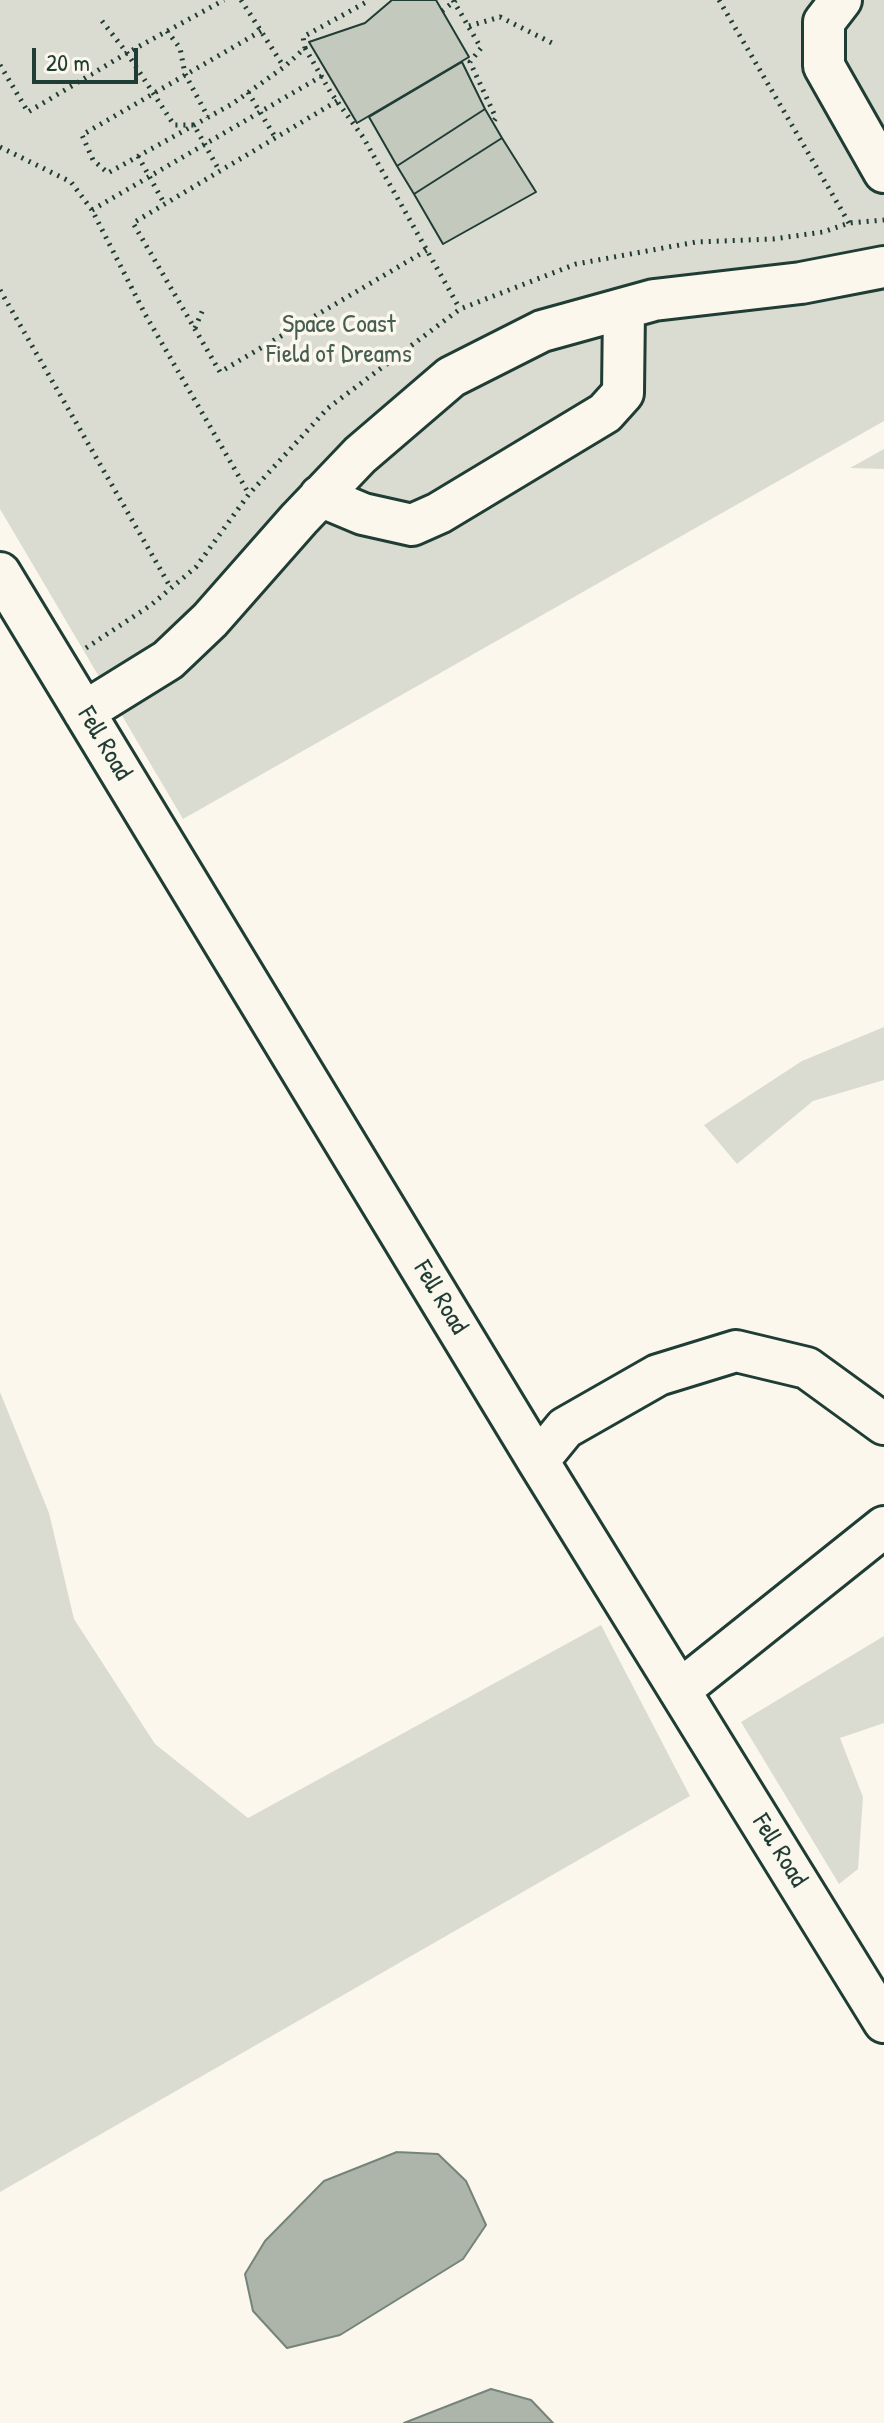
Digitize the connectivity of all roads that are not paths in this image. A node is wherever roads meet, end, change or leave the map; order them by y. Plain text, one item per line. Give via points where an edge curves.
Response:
1 (841, 0) edge
2 (884, 172) edge
3 (884, 267) edge
4 (624, 309) junction
5 (320, 496) junction
6 (0, 573) edge
7 (84, 712) junction
8 (884, 1424) edge
9 (538, 1461) junction
10 (884, 1527) edge
11 (680, 1690) junction
12 (884, 2022) edge

1 - 2 street via 824,22 824,66
3 - 4 street via 801,283 654,300
4 - 5 street via 542,331 451,377
4 - 5 street via 623,393 605,413 412,525 363,514
5 - 7 street via 168,660
6 - 7 street, Fell Road
7 - 9 street, Fell Road
8 - 9 street via 807,1368 736,1351 658,1375 565,1428
9 - 11 street, Fell Road
10 - 11 street
11 - 12 street, Fell Road

